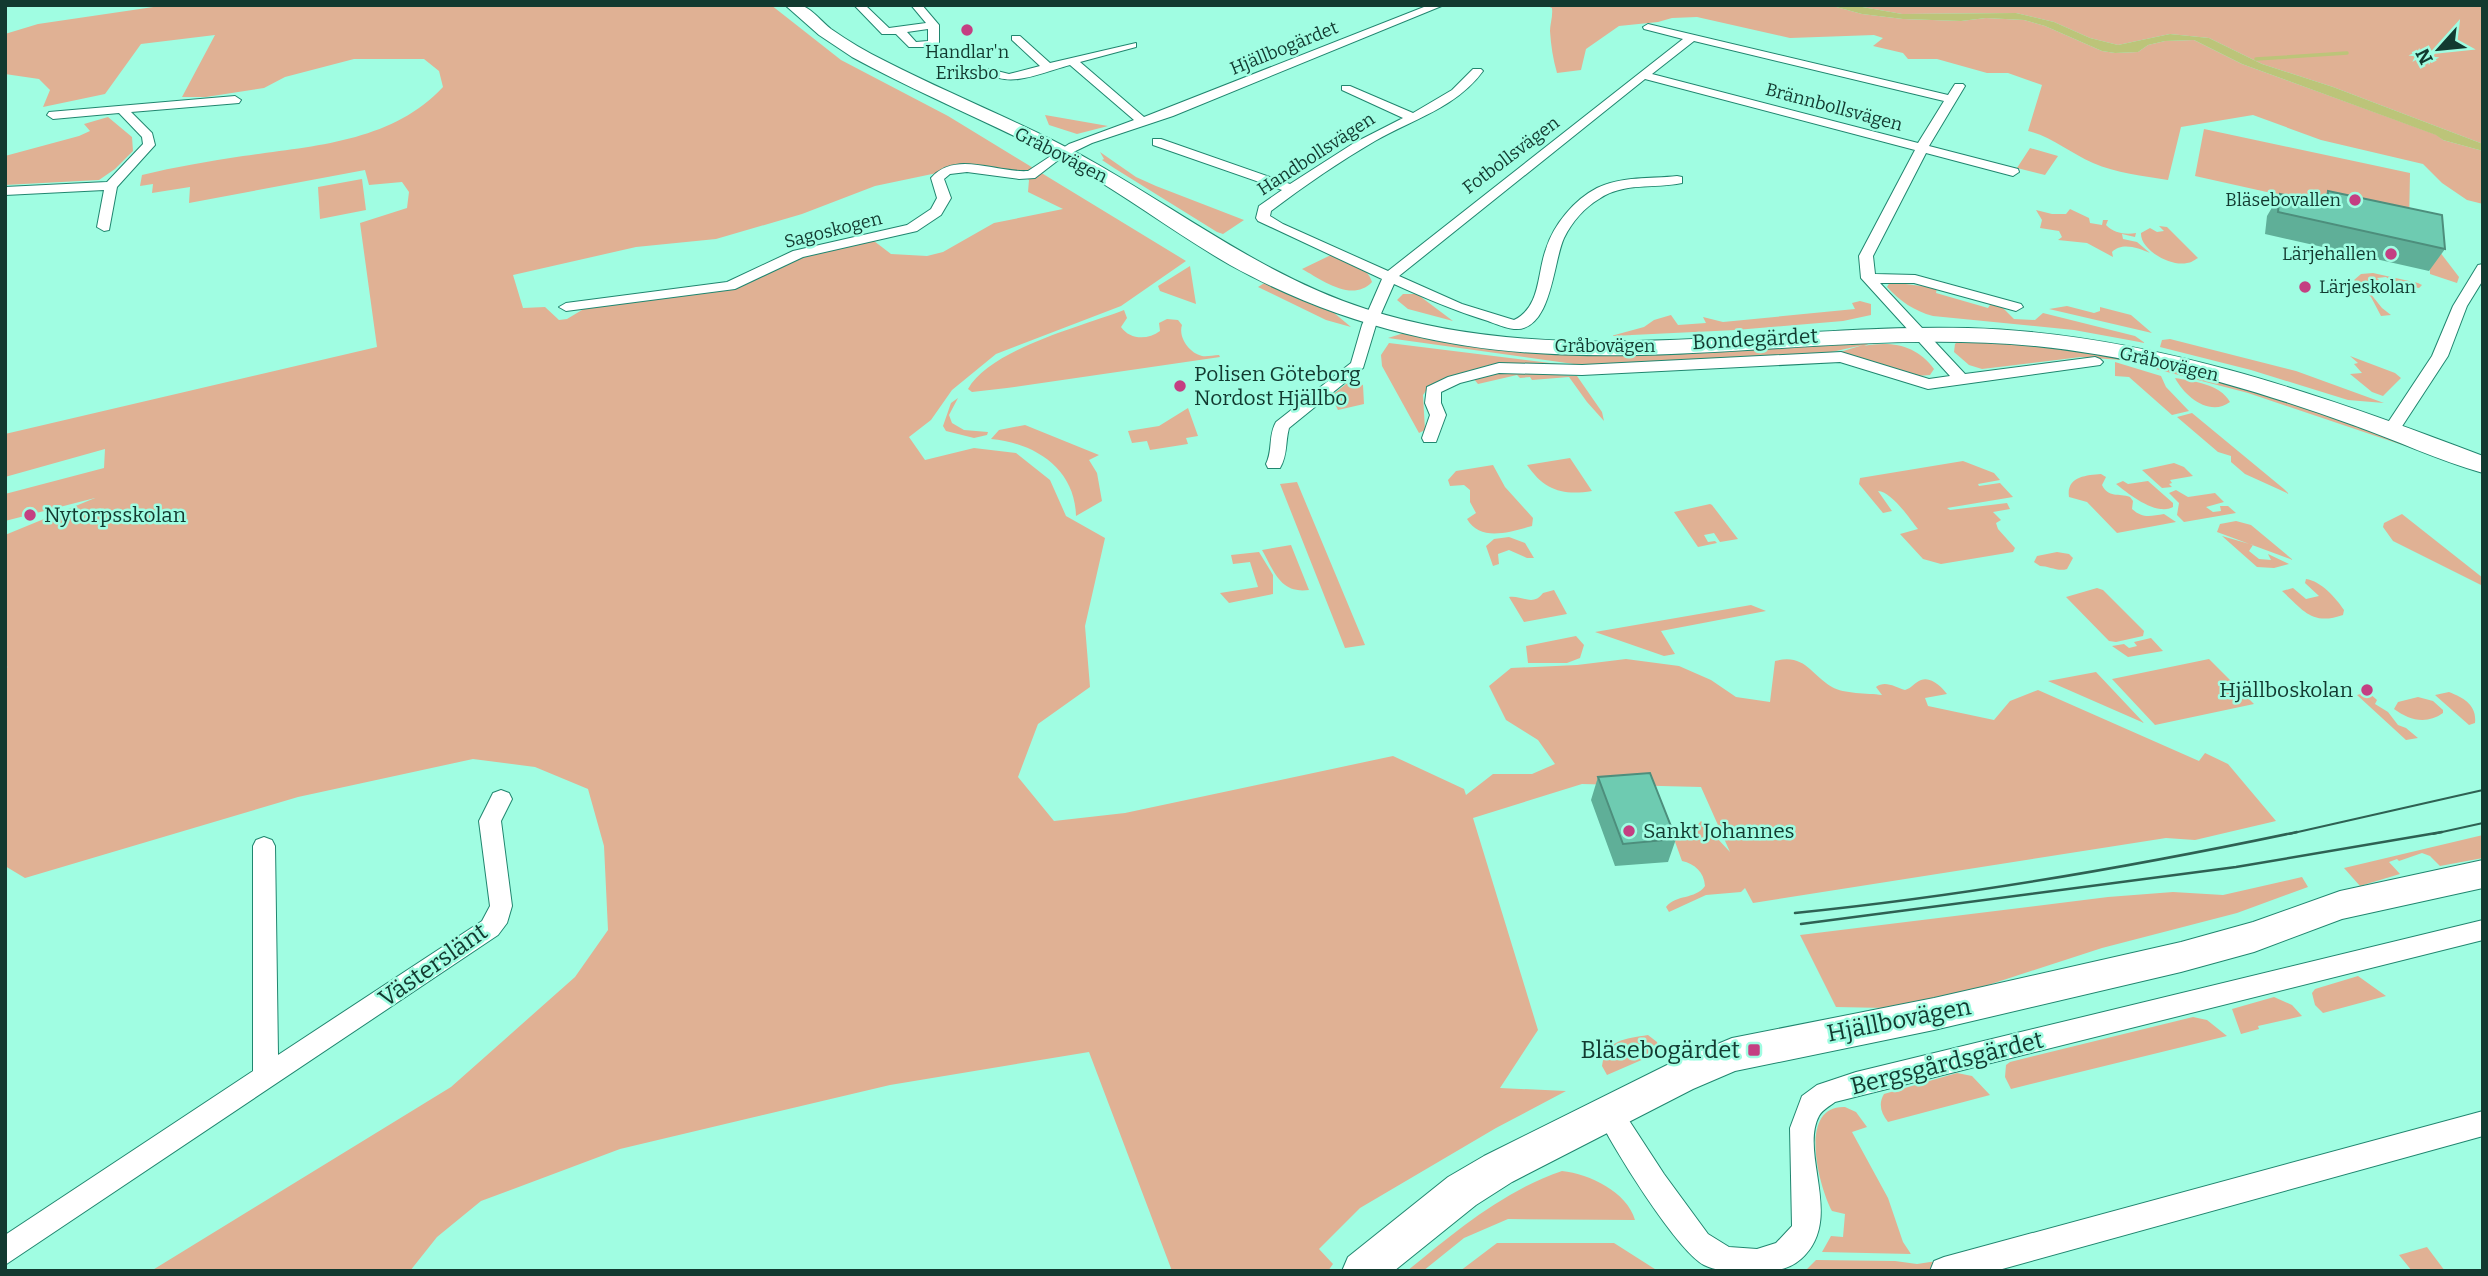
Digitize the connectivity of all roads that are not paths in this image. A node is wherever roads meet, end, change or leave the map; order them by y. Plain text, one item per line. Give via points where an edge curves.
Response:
1 (793, 5) edge
2 (811, 5) edge
3 (859, 5) edge
4 (916, 5) edge
5 (1439, 5) edge
6 (934, 25) junction
7 (1648, 27) dead end
8 (906, 28) junction
9 (1016, 38) dead end
10 (1691, 38) junction
11 (1132, 44) dead end
12 (1072, 61) junction
13 (1048, 67) junction
14 (993, 71) dead end
15 (1477, 71) dead end
16 (1646, 76) junction
17 (1959, 86) dead end
18 (1346, 88) dead end
19 (1951, 99) junction
20 (235, 100) dead end
21 (124, 109) junction
22 (53, 115) dead end
23 (1412, 117) junction
24 (1142, 121) junction
25 (1157, 142) dead end
26 (1922, 148) junction
27 (1067, 150) junction
28 (2013, 172) dead end
29 (1677, 180) dead end
30 (111, 186) junction
31 (1291, 189) junction
32 (5, 191) edge
33 (104, 227) dead end
34 (2483, 268) edge
35 (1390, 278) junction
36 (1868, 278) junction
37 (566, 307) dead end
38 (2016, 307) dead end
39 (1375, 312) junction
40 (1913, 328) junction
41 (2095, 362) dead end
42 (1961, 379) junction
43 (2394, 425) junction
44 (1430, 438) dead end
45 (2483, 454) edge
46 (1274, 464) dead end
47 (2483, 465) edge
48 (501, 799) dead end
49 (264, 846) dead end
50 (2483, 874) edge
51 (2483, 930) edge
52 (266, 1078) junction
53 (1610, 1114) junction
54 (2483, 1123) edge
55 (5, 1251) edge
56 (1362, 1271) edge
57 (1944, 1271) edge

1 - 27 main road, Gråbovägen via 831,38 865,58
2 - 27 main road, Gråbovägen via 844,36 889,66
3 - 8 street via 886,32
4 - 6 street
5 - 24 street, Hjällbogärdet
6 - 8 street
6 - 8 street via 933,44 913,45
7 - 10 street
9 - 13 street
10 - 16 street, Fotbollsvägen
10 - 19 street
11 - 12 street
12 - 13 street
12 - 24 street
13 - 14 street via 1009,77
15 - 23 street, Handbollsvägen via 1469,83
16 - 26 street, Brännbollsvägen
16 - 35 street, Fotbollsvägen via 1398,267
17 - 19 street
18 - 23 street
19 - 26 street
20 - 21 street
21 - 22 street
21 - 30 street via 148,136 149,145
23 - 31 street, Handbollsvägen
24 - 27 street, Hjällbogärdet
25 - 31 street
26 - 28 street, Brännbollsvägen
26 - 36 street via 1866,256
27 - 37 street, Sagoskogen via 1024,176 965,167 943,172 937,178 943,202 912,228 798,254 730,286
27 - 39 main road, Gråbovägen via 1259,272 1331,304
29 - 35 street via 1605,189 1585,202 1568,219 1554,245 1544,293 1523,322 1515,325 1457,307
30 - 32 street
30 - 33 street
31 - 35 street, Handbollsvägen via 1264,209 1264,218
34 - 43 street via 2460,306 2440,356
35 - 39 street, Fotbollsvägen
36 - 38 street via 1915,279
36 - 40 street
39 - 40 main road, Gråbovägen via 1456,336 1595,348
39 - 46 street, Fotbollsvägen via 1358,365 1282,426 1280,455
40 - 42 street
40 - 43 main road, Gråbovägen via 2071,344 2153,359
41 - 42 street, Bondegärdet
42 - 44 street, Bondegärdet via 1928,383 1841,357 1621,369 1489,369 1433,390 1438,415
43 - 45 main road, Gråbovägen
43 - 47 main road, Gråbovägen
48 - 52 street, Västerslänt via 490,821 501,906 490,928
49 - 52 street
50 - 53 main road, Hjällbovägen via 2340,905 2254,937 2156,963 1732,1055
51 - 53 street, Bergsgårdsgärdet via 1828,1093 1811,1105 1805,1118 1807,1223 1787,1254 1770,1260 1745,1264 1703,1249
52 - 55 street, Västerslänt
53 - 56 main road, Hjällbovägen via 1462,1191
54 - 57 street

